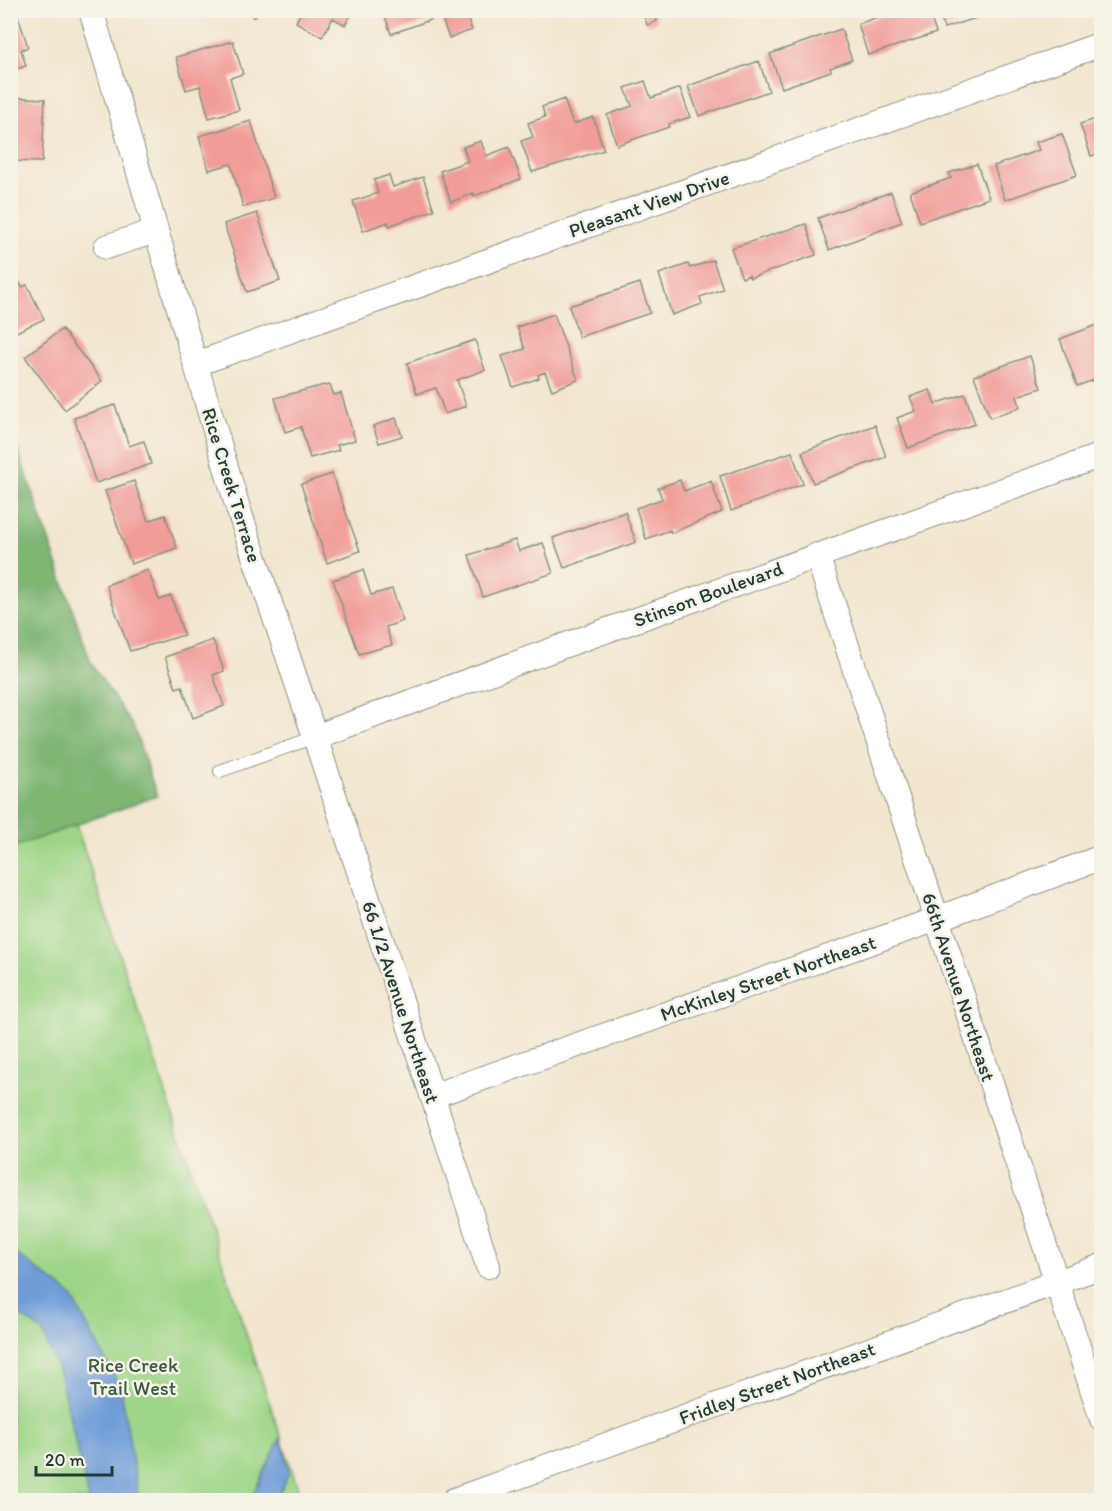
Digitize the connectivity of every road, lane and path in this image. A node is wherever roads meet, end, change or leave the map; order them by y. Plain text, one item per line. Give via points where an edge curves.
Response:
1 (91, 10) edge
2 (1101, 44) edge
3 (155, 231) junction
4 (106, 247) dead end
5 (196, 364) junction
6 (1101, 454) edge
7 (817, 555) junction
8 (315, 737) junction
9 (220, 771) dead end
10 (1101, 857) edge
11 (937, 919) junction
12 (432, 1096) junction
13 (488, 1266) dead end
14 (1101, 1266) edge
15 (1056, 1282) junction
16 (1101, 1419) edge
17 (454, 1500) edge

1 - 3 street, Rice Creek Terrace
2 - 5 street, Pleasant View Drive
3 - 4 street
3 - 5 street, Rice Creek Terrace
5 - 8 street, Rice Creek Terrace via 238,508
6 - 7 street, Stinson Boulevard
7 - 8 street, Stinson Boulevard
7 - 11 street, 66th Avenue Northeast
8 - 9 lane
8 - 12 street, 66 1/2 Avenue Northeast
10 - 11 street, McKinley Street Northeast
11 - 12 street, McKinley Street Northeast
11 - 15 street, 66th Avenue Northeast
12 - 13 street, 66 1/2 Avenue Northeast
14 - 15 street, Fridley Street Northeast
15 - 16 street, 66th Avenue Northeast
15 - 17 street, Fridley Street Northeast

